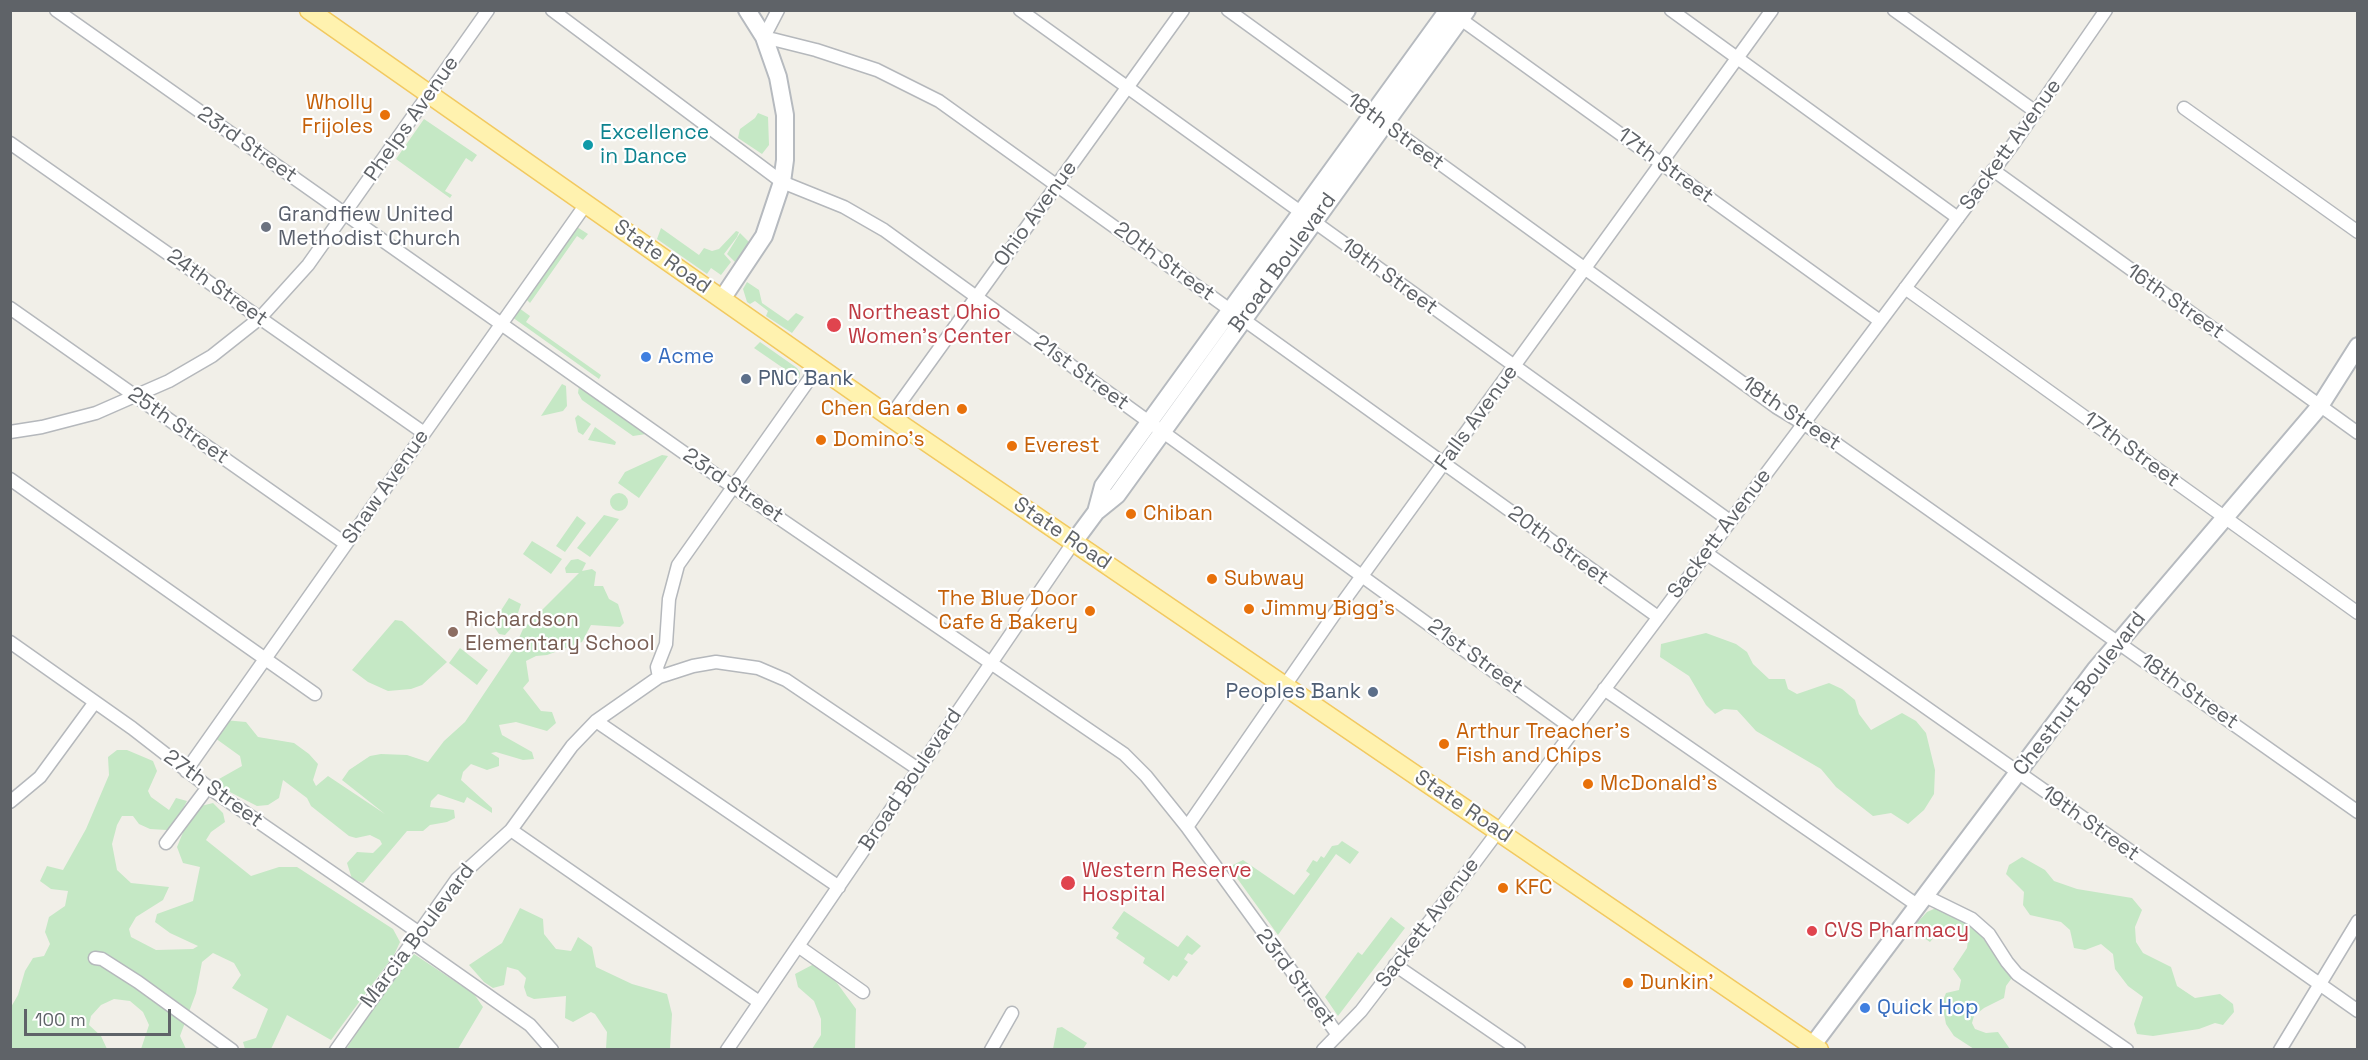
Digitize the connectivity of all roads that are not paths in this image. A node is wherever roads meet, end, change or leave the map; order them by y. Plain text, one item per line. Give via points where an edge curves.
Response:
1 (56, 10) edge
2 (309, 10) edge
3 (488, 10) edge
4 (552, 10) edge
5 (747, 10) edge
6 (778, 10) edge
7 (1020, 10) edge
8 (1183, 10) edge
9 (1228, 10) edge
10 (1671, 10) edge
11 (1772, 10) edge
12 (1894, 10) edge
13 (2106, 10) edge
14 (1456, 13) edge
15 (764, 38) junction
16 (1737, 58) junction
17 (1128, 87) junction
18 (430, 94) junction
19 (2184, 108) dead end
20 (2036, 112) junction
21 (1378, 120) junction
22 (10, 143) edge
23 (1662, 164) junction
24 (1993, 170) junction
25 (782, 182) junction
26 (1058, 184) junction
27 (586, 204) junction
28 (346, 213) junction
29 (1306, 218) junction
30 (1958, 218) junction
31 (2358, 232) edge
32 (1585, 269) junction
33 (1905, 288) junction
34 (976, 297) junction
35 (722, 299) junction
36 (10, 308) edge
37 (1237, 314) junction
38 (260, 318) junction
39 (1881, 321) junction
40 (502, 324) junction
41 (2358, 346) edge
42 (818, 367) junction
43 (1514, 367) junction
44 (136, 396) junction
45 (2320, 406) junction
46 (890, 417) junction
47 (1803, 424) junction
48 (1156, 427) junction
49 (10, 432) edge
50 (424, 433) junction
51 (2358, 433) edge
52 (1445, 464) junction
53 (10, 479) edge
54 (734, 487) junction
55 (2225, 517) junction
56 (1730, 521) junction
57 (1073, 543) junction
58 (346, 544) junction
59 (1706, 553) junction
60 (1362, 576) junction
61 (2358, 613) edge
62 (1658, 617) junction
63 (10, 642) edge
64 (2118, 643) junction
65 (264, 660) junction
66 (991, 662) junction
67 (659, 677) junction
68 (1284, 685) junction
69 (1604, 689) junction
70 (315, 694) dead end
71 (95, 702) junction
72 (596, 721) junction
73 (1573, 729) junction
74 (918, 769) junction
75 (186, 771) junction
76 (2017, 773) junction
77 (208, 787) junction
78 (10, 802) edge
79 (2358, 812) edge
80 (1187, 827) junction
81 (511, 830) junction
82 (1498, 831) junction
83 (166, 843) dead end
84 (839, 887) junction
85 (1921, 901) junction
86 (2358, 921) edge
87 (415, 937) junction
88 (798, 946) junction
89 (95, 958) dead end
90 (1395, 965) junction
91 (2319, 985) junction
92 (862, 992) dead end
93 (759, 1002) junction
94 (2358, 1011) edge
95 (1012, 1013) dead end
96 (1338, 1035) junction
97 (1813, 1048) edge
98 (232, 1050) edge
99 (336, 1050) edge
100 (552, 1050) edge
101 (728, 1050) edge
102 (991, 1050) edge
103 (1323, 1050) edge
104 (1519, 1050) edge
105 (2127, 1050) edge
106 (2280, 1050) edge

1 - 28 street, 23rd Street
2 - 18 main road, State Road
3 - 18 street, Phelps Avenue
4 - 25 street, 21st Street
5 - 15 street
6 - 15 street
7 - 17 street, 19th Street
8 - 17 street, Ohio Avenue
9 - 21 street, 18th Street
10 - 16 street
11 - 16 street, Falls Avenue
12 - 20 street
13 - 20 street, Sackett Avenue
14 - 21 street, Broad Boulevard
14 - 23 street, 17th Street
15 - 25 street via 778,76 785,115
15 - 26 street, 20th Street via 839,56 905,82
16 - 23 street, Falls Avenue
16 - 30 street
17 - 26 street, Ohio Avenue
17 - 29 street, 19th Street
18 - 27 main road, State Road
18 - 28 street, Phelps Avenue
19 - 31 street
20 - 24 street, Sackett Avenue
21 - 29 street, Broad Boulevard
21 - 32 street, 18th Street
22 - 38 street, 24th Street
23 - 32 street, Falls Avenue
23 - 39 street, 17th Street
24 - 30 street, Sackett Avenue
24 - 45 street, 16th Street
25 - 34 street, 21st Street via 871,222
25 - 35 street via 764,236
26 - 34 street, Ohio Avenue
26 - 37 street, 20th Street
27 - 35 main road, State Road
27 - 40 street, Shaw Avenue
28 - 38 street, Phelps Avenue via 308,266
28 - 40 street, 23rd Street
29 - 37 street, Broad Boulevard
29 - 43 street, 19th Street
30 - 33 street, Sackett Avenue
32 - 43 street, Falls Avenue
32 - 47 street, 18th Street
33 - 39 street, Sackett Avenue
33 - 55 street, 17th Street
34 - 46 street, Ohio Avenue
34 - 48 street, 21st Street
35 - 42 main road, State Road
36 - 44 street, 25th Street
37 - 48 street, Broad Boulevard
37 - 52 street, 20th Street
38 - 44 street, Phelps Avenue via 198,365
38 - 50 street, 24th Street
39 - 47 street, Sackett Avenue
40 - 50 street, Shaw Avenue
40 - 54 street, 23rd Street
41 - 45 street, Chestnut Boulevard
42 - 46 main road, State Road
42 - 54 street
43 - 52 street, Falls Avenue
43 - 56 street, 19th Street
44 - 49 street, Phelps Avenue via 86,416
44 - 58 street, 25th Street
45 - 51 street, 16th Street
45 - 55 street, Chestnut Boulevard
46 - 57 main road, State Road
47 - 56 street, Sackett Avenue
47 - 64 street, 18th Street
48 - 57 street, Broad Boulevard via 1103,486 1096,512
48 - 60 street, 21st Street
50 - 58 street, Shaw Avenue
52 - 60 street, Falls Avenue
52 - 62 street, 20th Street
53 - 65 street
54 - 66 street, 23rd Street
54 - 67 street via 678,565 669,599 666,644 657,667
55 - 61 street, 17th Street
55 - 64 street, Chestnut Boulevard
56 - 59 street, Sackett Avenue
57 - 66 street, Broad Boulevard
57 - 68 main road, State Road
58 - 65 street, Shaw Avenue
59 - 62 street, Sackett Avenue
59 - 76 street, 19th Street
60 - 68 street, Falls Avenue
60 - 73 street, 21st Street
62 - 69 street, Sackett Avenue
63 - 71 street, 27th Street
64 - 76 street, Chestnut Boulevard
64 - 79 street, 18th Street
65 - 70 street
65 - 75 street, Shaw Avenue
66 - 74 street, Broad Boulevard
66 - 80 street, 23rd Street via 1124,754
67 - 72 street, Marcia Boulevard
67 - 74 street via 716,662 758,668 786,680
68 - 80 street, Falls Avenue
68 - 82 main road, State Road
69 - 73 street, Sackett Avenue
69 - 85 street
71 - 75 street, 27th Street
71 - 78 street via 40,777
72 - 81 street, Marcia Boulevard via 572,746
72 - 84 street
73 - 82 street, Sackett Avenue
74 - 84 street, Broad Boulevard
75 - 77 street, 27th Street
76 - 85 street, Chestnut Boulevard
76 - 91 street, 19th Street
77 - 83 street
77 - 87 street, 27th Street
80 - 96 street, 23rd Street
81 - 87 street, Marcia Boulevard via 457,879
81 - 93 street
82 - 90 street, Sackett Avenue
82 - 97 main road, State Road
84 - 88 street, Broad Boulevard
85 - 97 street, Chestnut Boulevard
85 - 105 street via 1972,919 1989,934 2017,974
86 - 91 street
87 - 99 street, Marcia Boulevard
87 - 100 street, 27th Street via 530,1025
88 - 92 street
88 - 93 street, Broad Boulevard
89 - 98 street via 138,982
90 - 96 street, Sackett Avenue
90 - 104 street
91 - 94 street, 19th Street
91 - 106 street
93 - 101 street, Broad Boulevard
95 - 102 street
96 - 103 street, Sackett Avenue

